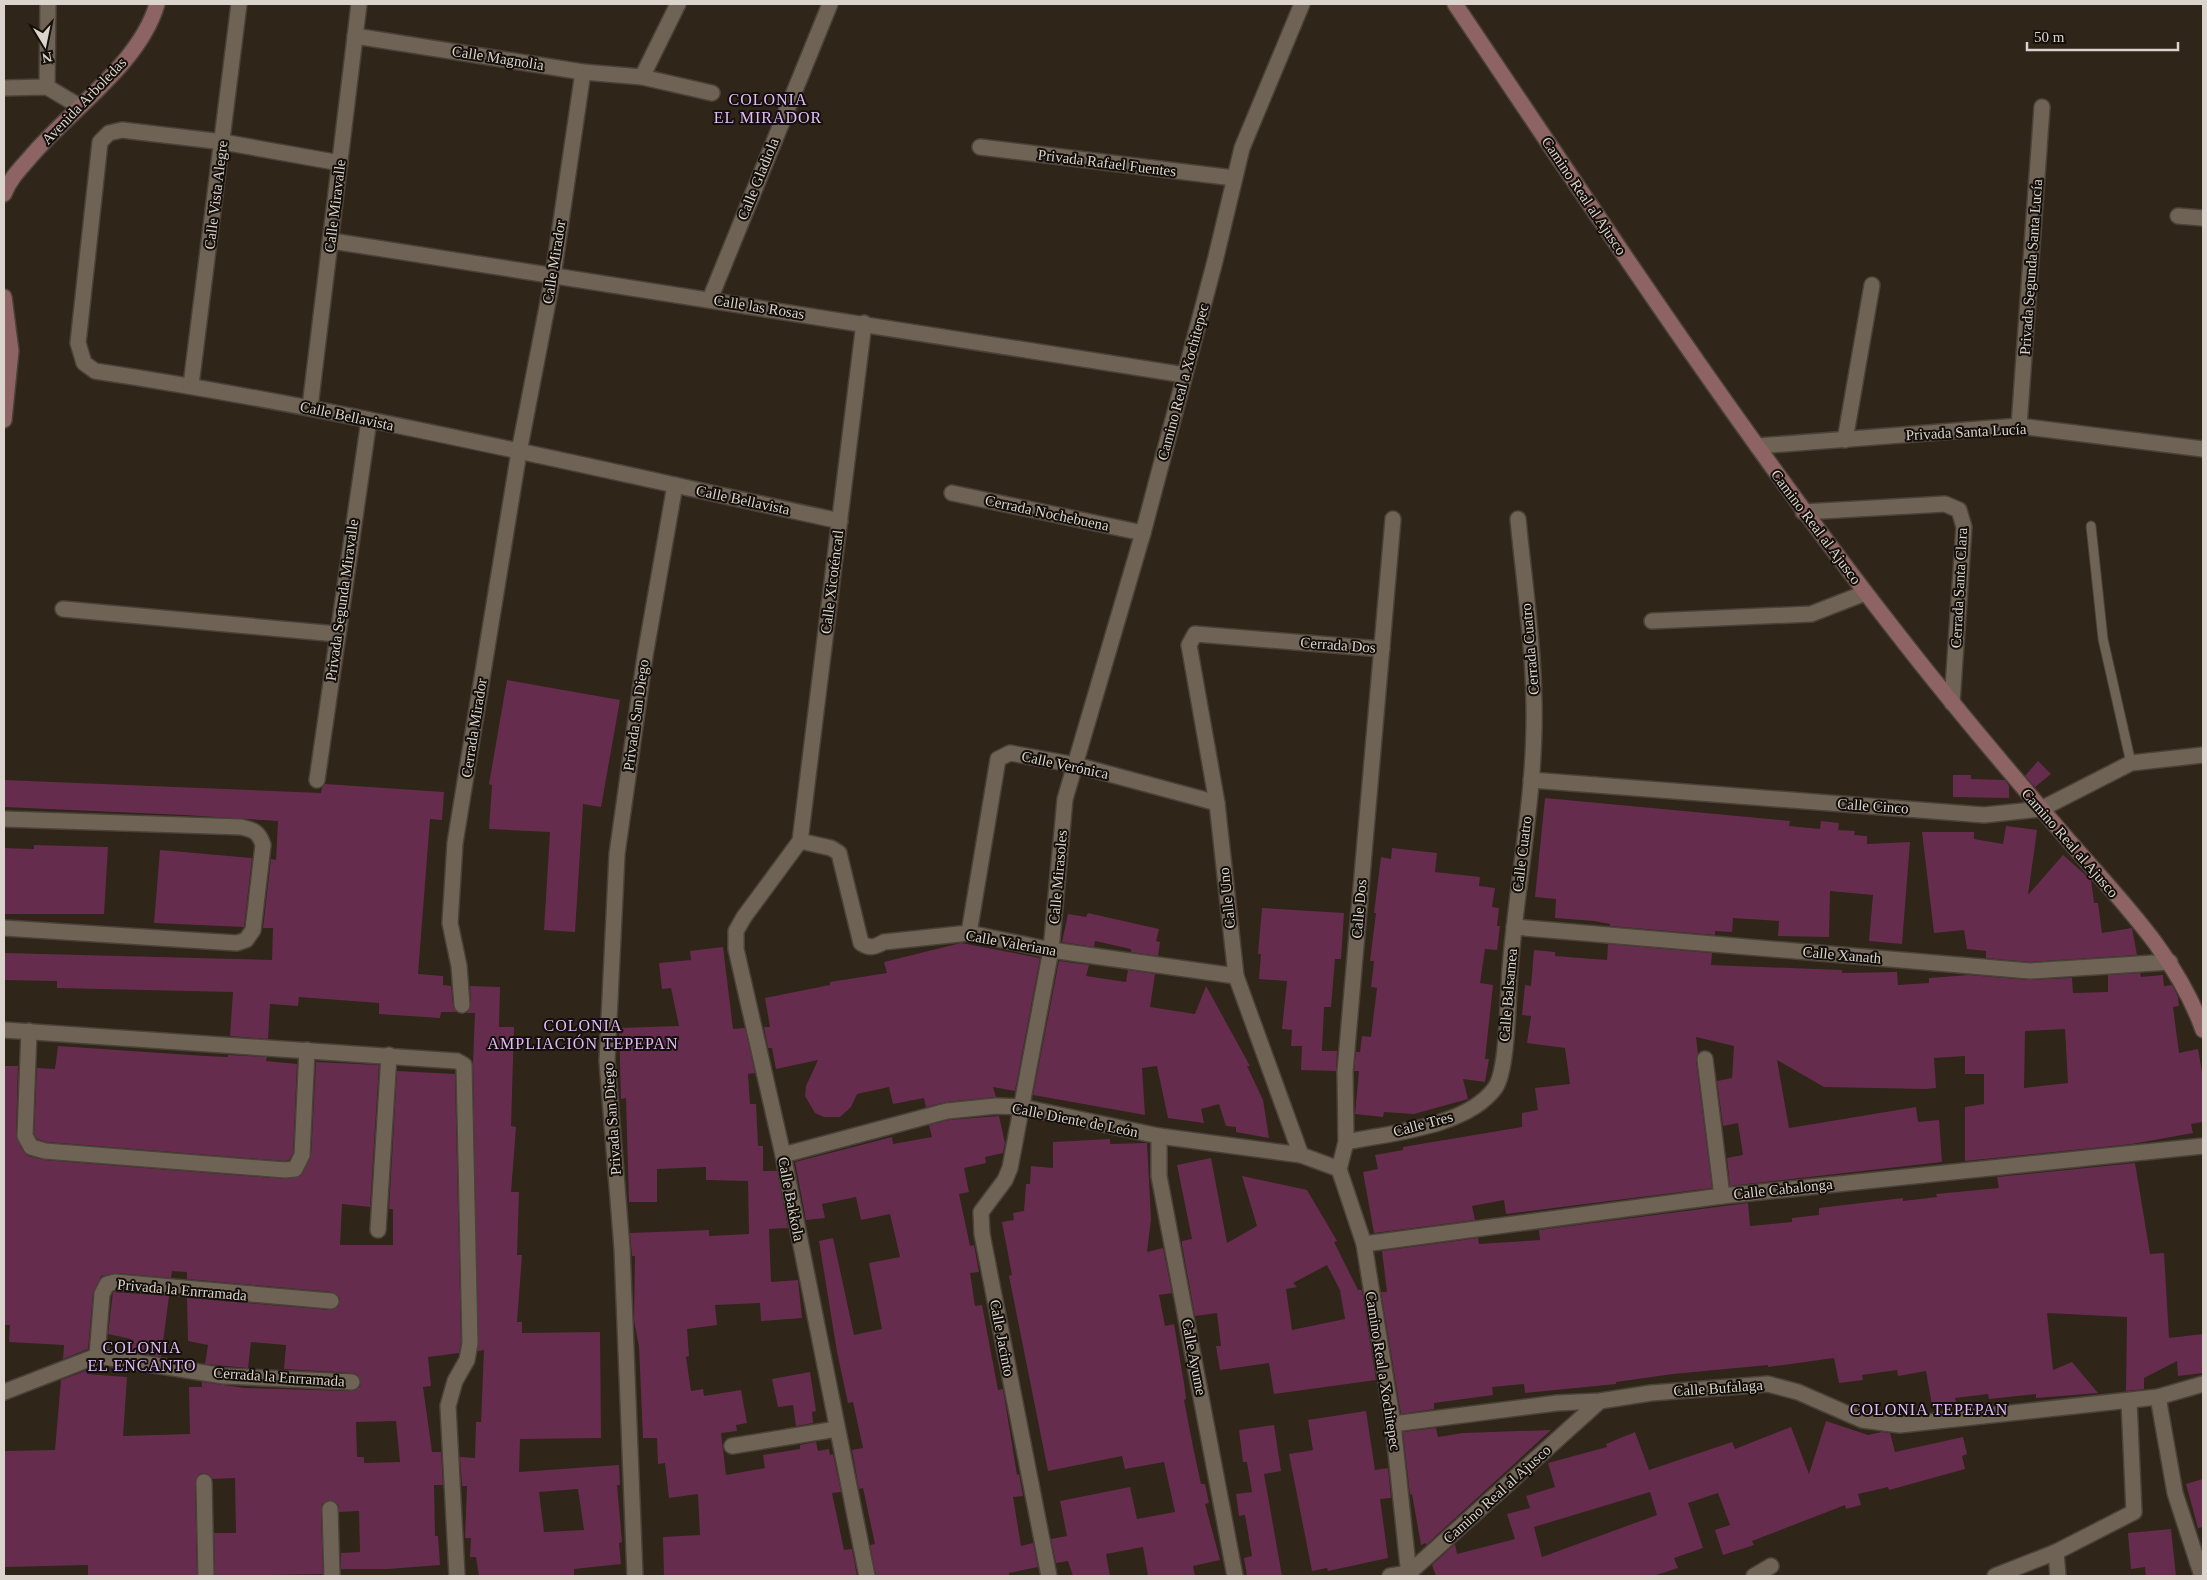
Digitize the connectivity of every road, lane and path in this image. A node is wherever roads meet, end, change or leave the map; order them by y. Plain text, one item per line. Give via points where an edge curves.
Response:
1 (48, 4) edge
2 (157, 4) edge
3 (239, 4) edge
4 (359, 4) edge
5 (678, 4) edge
6 (830, 4) edge
7 (1302, 4) edge
8 (1455, 4) edge
9 (355, 36) junction
10 (584, 72) junction
11 (642, 77) junction
12 (47, 87) junction
13 (4, 88) edge
14 (712, 93) dead end
15 (79, 106) junction
16 (2042, 107) dead end
17 (222, 142) junction
18 (980, 147) dead end
19 (340, 163) junction
20 (1234, 178) junction
21 (4, 194) edge
22 (2178, 216) dead end
23 (2203, 218) edge
24 (332, 240) junction
25 (552, 276) junction
26 (1872, 285) dead end
27 (4, 297) edge
28 (710, 299) junction
29 (864, 323) junction
30 (1185, 375) junction
31 (191, 385) junction
32 (310, 408) junction
33 (4, 420) edge
34 (368, 420) junction
35 (2019, 426) junction
36 (1845, 440) junction
37 (1757, 446) junction
38 (2203, 449) edge
39 (519, 452) junction
40 (675, 486) junction
41 (952, 493) dead end
42 (1803, 512) junction
43 (1392, 519) dead end
44 (1518, 519) dead end
45 (840, 521) junction
46 (2091, 526) dead end
47 (1143, 533) junction
48 (1865, 593) junction
49 (63, 609) dead end
50 (1652, 621) dead end
51 (337, 634) junction
52 (1195, 634) joint
53 (1382, 649) junction
54 (1952, 703) junction
55 (2203, 755) edge
56 (2131, 763) junction
57 (1076, 765) junction
58 (316, 780) dead end
59 (1531, 780) junction
60 (1217, 803) junction
61 (2041, 809) junction
62 (4, 819) edge
63 (800, 841) junction
64 (1514, 927) junction
65 (4, 928) edge
66 (969, 933) junction
67 (1051, 950) junction
68 (2170, 962) junction
69 (1236, 976) junction
70 (462, 1005) dead end
71 (2199, 1007) edge
72 (4, 1030) edge
73 (2203, 1030) edge
74 (29, 1031) junction
75 (307, 1050) junction
76 (389, 1055) junction
77 (1704, 1059) dead end
78 (1503, 1062) joint
79 (1022, 1107) junction
80 (1159, 1136) junction
81 (1346, 1142) junction
82 (2203, 1146) edge
83 (783, 1155) junction
84 (1301, 1155) junction
85 (1339, 1169) junction
86 (1722, 1196) junction
87 (378, 1230) dead end
88 (1364, 1244) junction
89 (331, 1301) dead end
90 (97, 1356) junction
91 (352, 1382) dead end
92 (2203, 1384) edge
93 (4, 1392) edge
94 (2158, 1398) junction
95 (1600, 1401) junction
96 (2129, 1401) junction
97 (1392, 1424) junction
98 (837, 1429) junction
99 (732, 1446) dead end
100 (204, 1482) dead end
101 (330, 1508) dead end
102 (2056, 1552) junction
103 (1771, 1566) dead end
104 (1409, 1574) edge
105 (206, 1576) edge
106 (332, 1576) edge
107 (457, 1576) edge
108 (634, 1576) edge
109 (867, 1576) edge
110 (1049, 1576) edge
111 (1235, 1576) edge
112 (1390, 1576) edge
113 (1754, 1576) edge
114 (1995, 1576) edge
115 (2058, 1576) edge
116 (2202, 1576) edge

1 - 12 street
2 - 15 street, Avenida Arboledas via 152,24 141,40 107,80
3 - 17 street, Calle Vista Alegre
4 - 9 street, Calle Miravalle
5 - 11 street
6 - 28 street, Calle Gladiola
7 - 20 street, Camino Real a Xochitepec via 1242,148
8 - 37 street, Camino Real al Ajusco via 1673,328
9 - 10 street, Calle Magnolia
9 - 19 street, Calle Miravalle
10 - 11 street, Calle Magnolia
10 - 25 street, Calle Mirador
11 - 14 street, Calle Magnolia
12 - 13 street
12 - 15 street
15 - 21 street, Avenida Arboledas via 8,183
16 - 35 street, Privada Segunda Santa Lucía
17 - 19 street
17 - 31 street, Calle Vista Alegre
17 - 31 street, Calle Bellavista via 122,130 108,133 100,142 78,343 84,363 95,371
18 - 20 street, Privada Rafael Fuentes
19 - 24 street, Calle Miravalle
20 - 30 street, Camino Real a Xochitepec
22 - 23 street
24 - 25 street, Calle las Rosas
24 - 32 street, Calle Miravalle
25 - 28 street, Calle las Rosas
25 - 39 street, Calle Mirador
26 - 36 street
27 - 33 street via 12,350
28 - 29 street, Calle las Rosas
29 - 30 street, Calle las Rosas
29 - 45 street, Calle Xicoténcatl
30 - 47 street, Camino Real a Xochitepec
31 - 32 street, Calle Bellavista
32 - 34 street, Calle Bellavista
34 - 39 street, Calle Bellavista
34 - 51 street, Privada Segunda Miravalle
35 - 36 street, Privada Santa Lucía
35 - 38 street, Privada Santa Lucía
36 - 37 street, Privada Santa Lucía
37 - 42 street, Camino Real al Ajusco
39 - 40 street, Calle Bellavista
39 - 70 street, Cerrada Mirador via 455,843 450,923 459,966
40 - 45 street, Calle Bellavista
40 - 108 street, Privada San Diego via 645,656 617,854 607,1061 622,1249
41 - 47 street, Cerrada Nochebuena
42 - 48 street, Camino Real al Ajusco
42 - 54 street, Cerrada Santa Clara via 1945,504 1959,510 1964,527
43 - 53 street, Cerrada Dos
44 - 59 street, Cerrada Cuatro via 1534,703
45 - 63 street, Calle Xicoténcatl
46 - 56 lane via 2103,639
47 - 57 street, Camino Real a Xochitepec
48 - 50 street via 1811,614
48 - 54 street, Camino Real al Ajusco
49 - 51 street
51 - 58 street, Privada Segunda Miravalle
52 - 53 street, Cerrada Dos
52 - 60 street, Calle Uno via 1189,645
53 - 81 street, Calle Dos via 1345,1072
54 - 61 street, Camino Real al Ajusco
55 - 56 street, Calle Cinco
56 - 61 street, Calle Cinco
57 - 60 street, Calle Verónica
57 - 66 street, Calle Verónica via 1010,753 998,760
57 - 67 street, Calle Mirasoles via 1065,799
59 - 61 street, Calle Cinco via 1984,815
59 - 64 street, Calle Cuatro
60 - 69 street, Calle Uno
61 - 68 street, Camino Real al Ajusco
62 - 65 street via 241,827 254,830 263,845 253,930 246,940 238,943
63 - 66 street, Calle Valeriana via 839,853 861,943 868,947 884,942
63 - 83 street, Calle Bakkola via 736,931 736,949
64 - 68 street, Calle Xanath via 2030,971
64 - 78 street, Calle Balsamea
66 - 67 street, Calle Valeriana
67 - 69 street, Calle Valeriana
67 - 79 street, Calle Mirasoles
68 - 71 street, Camino Real al Ajusco
69 - 84 street, Calle Uno
71 - 73 street, Camino Real al Ajusco
72 - 74 street
74 - 75 street
74 - 75 street via 25,1136 31,1147 45,1151 285,1170 295,1169 302,1155
75 - 76 street
76 - 87 street
76 - 107 street via 457,1060 464,1065 466,1073 470,1343 467,1360 455,1381 448,1406
77 - 86 street
78 - 81 street, Calle Tres via 1496,1087 1480,1103 1458,1115 1432,1124
79 - 80 street, Calle Diente de León
79 - 83 street, Calle Diente de León via 947,1111
79 - 110 street, Calle Jacinto via 1010,1168 981,1212 982,1234
80 - 84 street, Calle Diente de León
80 - 111 street, Calle Ayume via 1159,1176
81 - 85 street, Calle Dos
82 - 86 street, Calle Cabalonga
83 - 98 street, Calle Bakkola
84 - 85 street, Calle Diente de León
85 - 88 street, Camino Real a Xochitepec
86 - 88 street, Calle Cabalonga
88 - 97 street, Camino Real a Xochitepec
89 - 90 street, Privada la Enrramada via 114,1282 107,1284 102,1294
90 - 91 street, Cerrada la Enrramada via 224,1376
90 - 93 street
92 - 94 street, Calle Bufalaga
94 - 96 street, Calle Bufalaga
94 - 116 street via 2175,1493
95 - 96 street, Calle Bufalaga via 1651,1393 1768,1384 1798,1392 1862,1420 1900,1425
95 - 97 street, Calle Bufalaga via 1557,1403
95 - 104 street, Camino Real al Ajusco
96 - 102 street via 2134,1512
97 - 104 street, Camino Real a Xochitepec
98 - 99 street
98 - 109 street, Calle Bakkola
100 - 105 street
101 - 106 street
102 - 114 street
102 - 115 street
103 - 113 street
104 - 112 street

